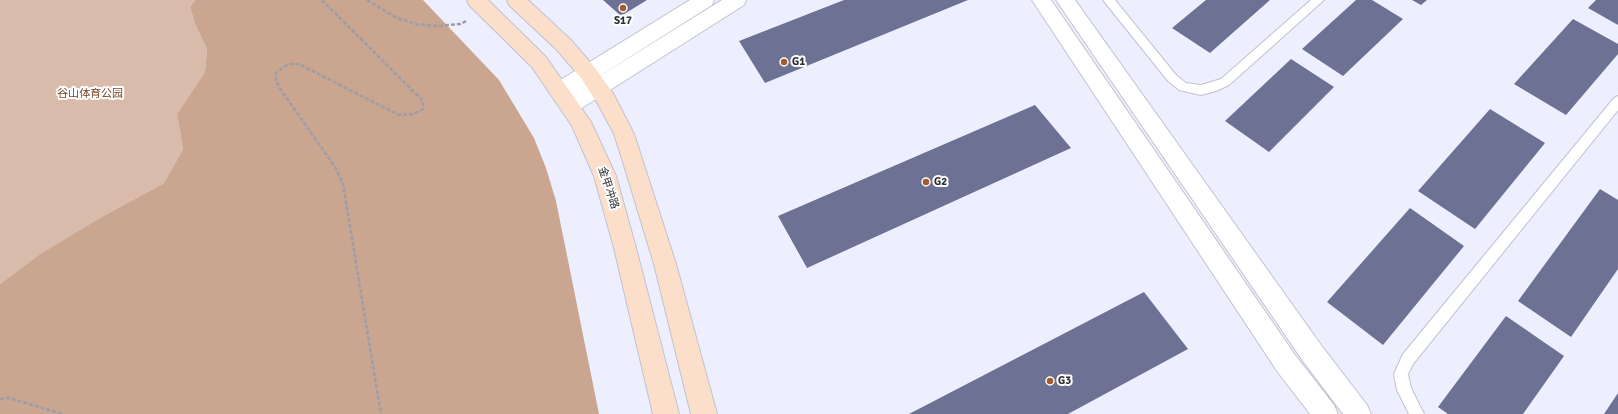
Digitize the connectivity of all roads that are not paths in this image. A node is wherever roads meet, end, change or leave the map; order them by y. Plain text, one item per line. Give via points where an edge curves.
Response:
1 (516, 0) edge
2 (705, 0) edge
3 (737, 0) edge
4 (1042, 0) edge
5 (1065, 0) edge
6 (1109, 0) edge
7 (1318, 0) edge
8 (481, 5) edge
9 (593, 80) junction
10 (566, 98) junction
11 (1618, 101) edge
12 (666, 414) edge
13 (704, 414) edge
14 (1325, 414) edge
15 (1358, 414) edge
16 (1417, 414) edge

1 - 9 main road via 564,45
2 - 9 street
3 - 9 street
4 - 14 street via 1286,363
5 - 15 street via 1312,353
6 - 7 lane via 1172,78 1183,87 1201,90 1226,82
8 - 10 main road, 金甲冲路 via 539,62
9 - 10 street
9 - 13 main road via 624,134 634,162 665,264
10 - 12 main road, 金甲冲路 via 581,122 605,176 626,248
11 - 16 lane via 1408,359 1401,374 1404,390

